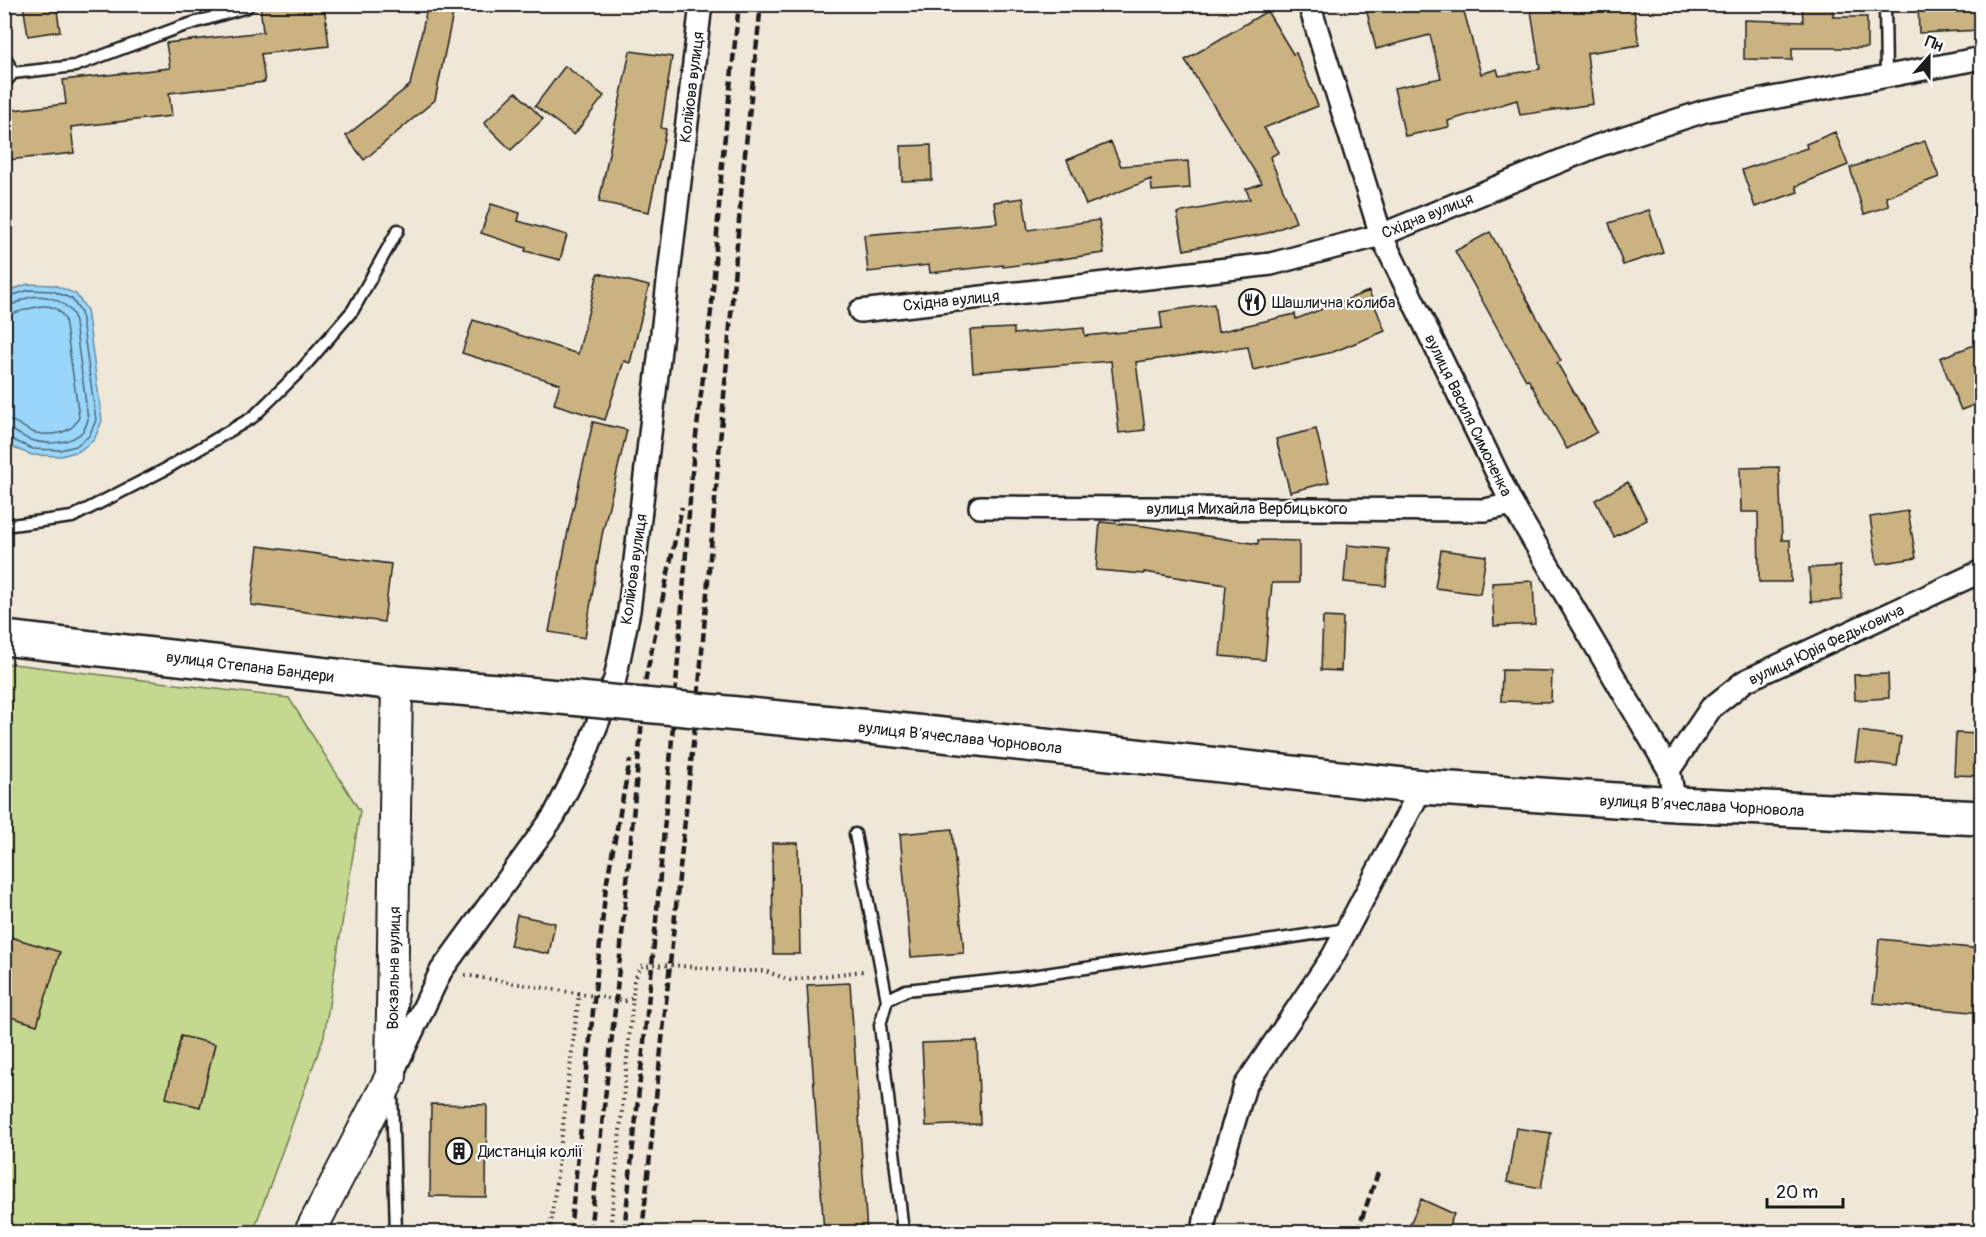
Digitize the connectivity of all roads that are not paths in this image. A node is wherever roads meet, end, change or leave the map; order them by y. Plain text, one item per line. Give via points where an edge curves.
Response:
1 (249, 4) edge
2 (701, 4) edge
3 (1310, 4) edge
4 (1885, 4) edge
5 (4, 55) edge
6 (1982, 58) edge
7 (13, 73) junction
8 (1886, 77) junction
9 (4, 84) edge
10 (398, 230) dead end
11 (1381, 235) junction
12 (860, 311) dead end
13 (1512, 504) junction
14 (980, 507) dead end
15 (4, 526) edge
16 (1982, 572) edge
17 (4, 638) edge
18 (397, 683) junction
19 (496, 691) joint
20 (1669, 770) junction
21 (1422, 787) junction
22 (1675, 804) junction
23 (1982, 818) edge
24 (855, 834) dead end
25 (1347, 929) junction
26 (887, 1000) junction
27 (392, 1076) junction
28 (310, 1233) edge
29 (396, 1233) edge
30 (903, 1233) edge
31 (1203, 1233) edge

1 - 7 lane via 75,66
2 - 27 street, Колійова вулиця via 629,611 615,679 585,755 554,816 441,971
3 - 11 street, вулиця Василя Симоненка
4 - 8 lane
5 - 7 lane
6 - 8 street, Східна вулиця
7 - 9 lane
8 - 11 street, Східна вулиця via 1705,111 1597,146
10 - 15 lane via 353,310 302,369 253,417 164,470 72,517
11 - 12 street, Східна вулиця via 1271,264
11 - 13 street, вулиця Василя Симоненка
13 - 14 street, вулиця Михайла Вербицького via 1485,510
13 - 20 street, вулиця Василя Симоненка
16 - 20 street, вулиця Юрія Федьковича via 1745,681 1710,708
17 - 18 main road, вулиця Степана Бандери
18 - 19 main road, вулиця Степана Бандери
18 - 27 main road, Вокзальна вулиця
19 - 21 main road, вулиця Вʼячеслава Чорновола, bridge
20 - 22 street, вулиця Василя Симоненка
21 - 22 main road, вулиця Вʼячеслава Чорновола
21 - 25 street
22 - 23 main road, вулиця Вʼячеслава Чорновола
24 - 26 lane
25 - 26 lane via 1019,978 906,990
25 - 31 street via 1245,1086
26 - 30 lane via 880,1025
27 - 28 main road, Вокзальна вулиця
27 - 29 lane

